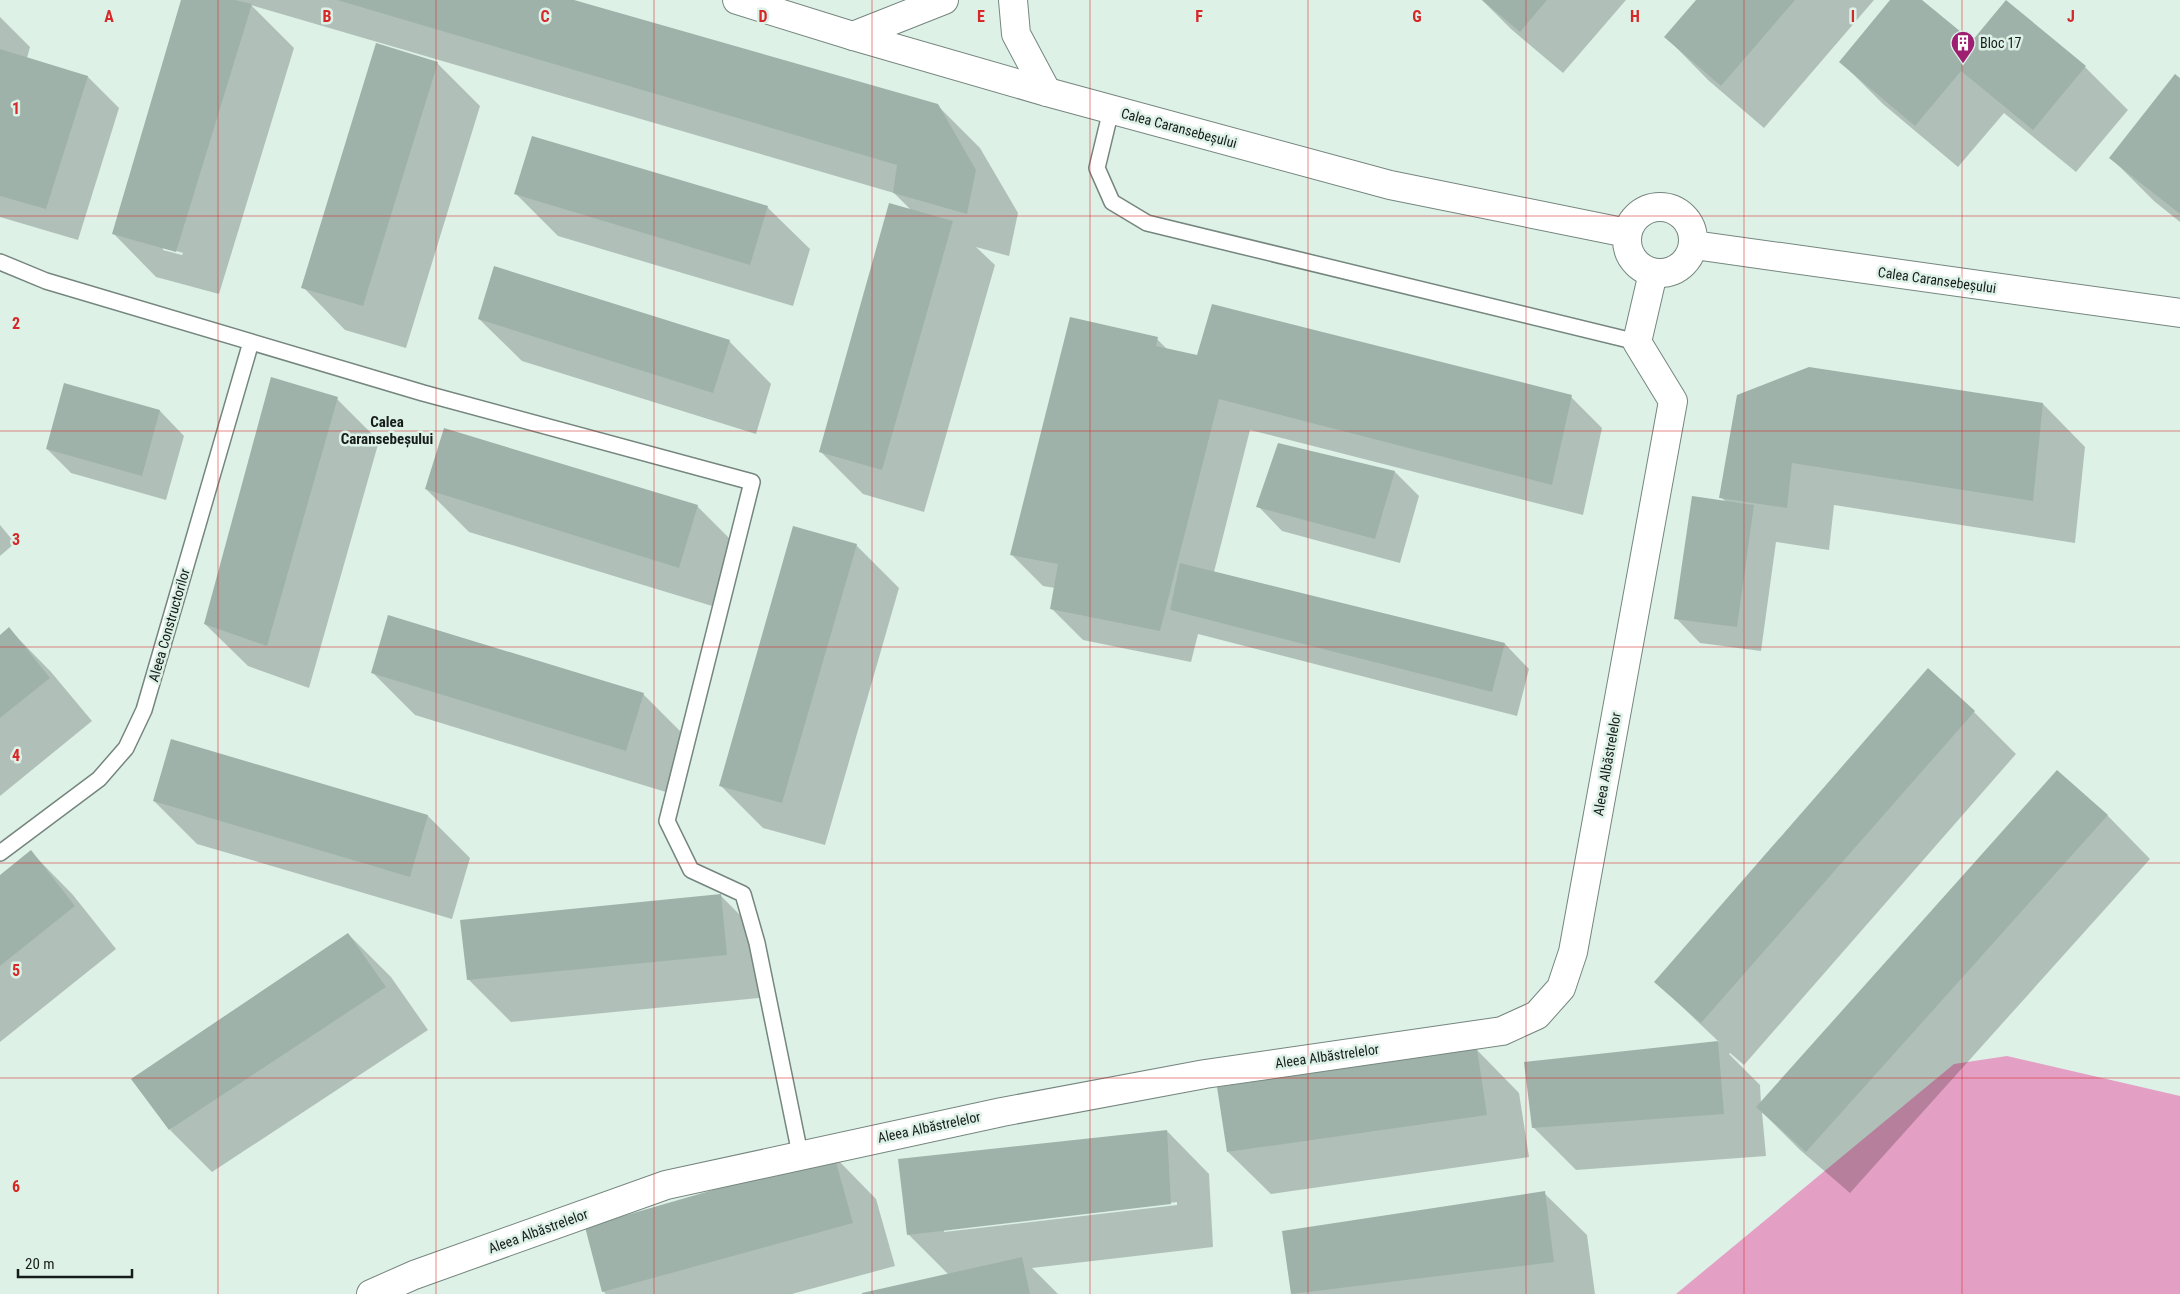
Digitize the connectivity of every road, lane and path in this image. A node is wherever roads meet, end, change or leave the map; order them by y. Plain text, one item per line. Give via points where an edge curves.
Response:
1 (737, 0) edge
2 (944, 0) edge
3 (1012, 0) edge
4 (853, 36) junction
5 (1047, 92) junction
6 (1111, 110) junction
7 (1627, 233) junction
8 (1694, 245) junction
9 (0, 262) edge
10 (1653, 273) junction
11 (2180, 313) edge
12 (251, 342) junction
13 (1637, 342) junction
14 (0, 853) edge
15 (800, 1154) junction
16 (371, 1294) edge

1 - 4 street, Calea Caransebeșului
2 - 4 street
3 - 5 street via 1016,34
4 - 5 street, Calea Caransebeșului
5 - 6 street, Calea Caransebeșului
6 - 7 street, Calea Caransebeșului via 1390,185
6 - 13 lane via 1097,168 1112,202 1147,223
7 - 8 street via 1635,218 1649,208 1666,207 1682,214 1692,228
7 - 10 street via 1628,251 1638,266
8 - 10 street via 1686,262 1672,273
8 - 11 street, Calea Caransebeșului
9 - 12 lane via 46,281
10 - 13 street
12 - 14 lane, Aleea Constructorilor via 144,710 126,748 99,779
12 - 15 lane via 423,393 752,482 667,821 691,870 743,894 757,943
13 - 15 street, Aleea Albăstrelelor via 1673,401 1573,952 1560,988 1537,1015 1502,1031 1205,1074
15 - 16 street, Aleea Albăstrelelor via 666,1186 414,1275

